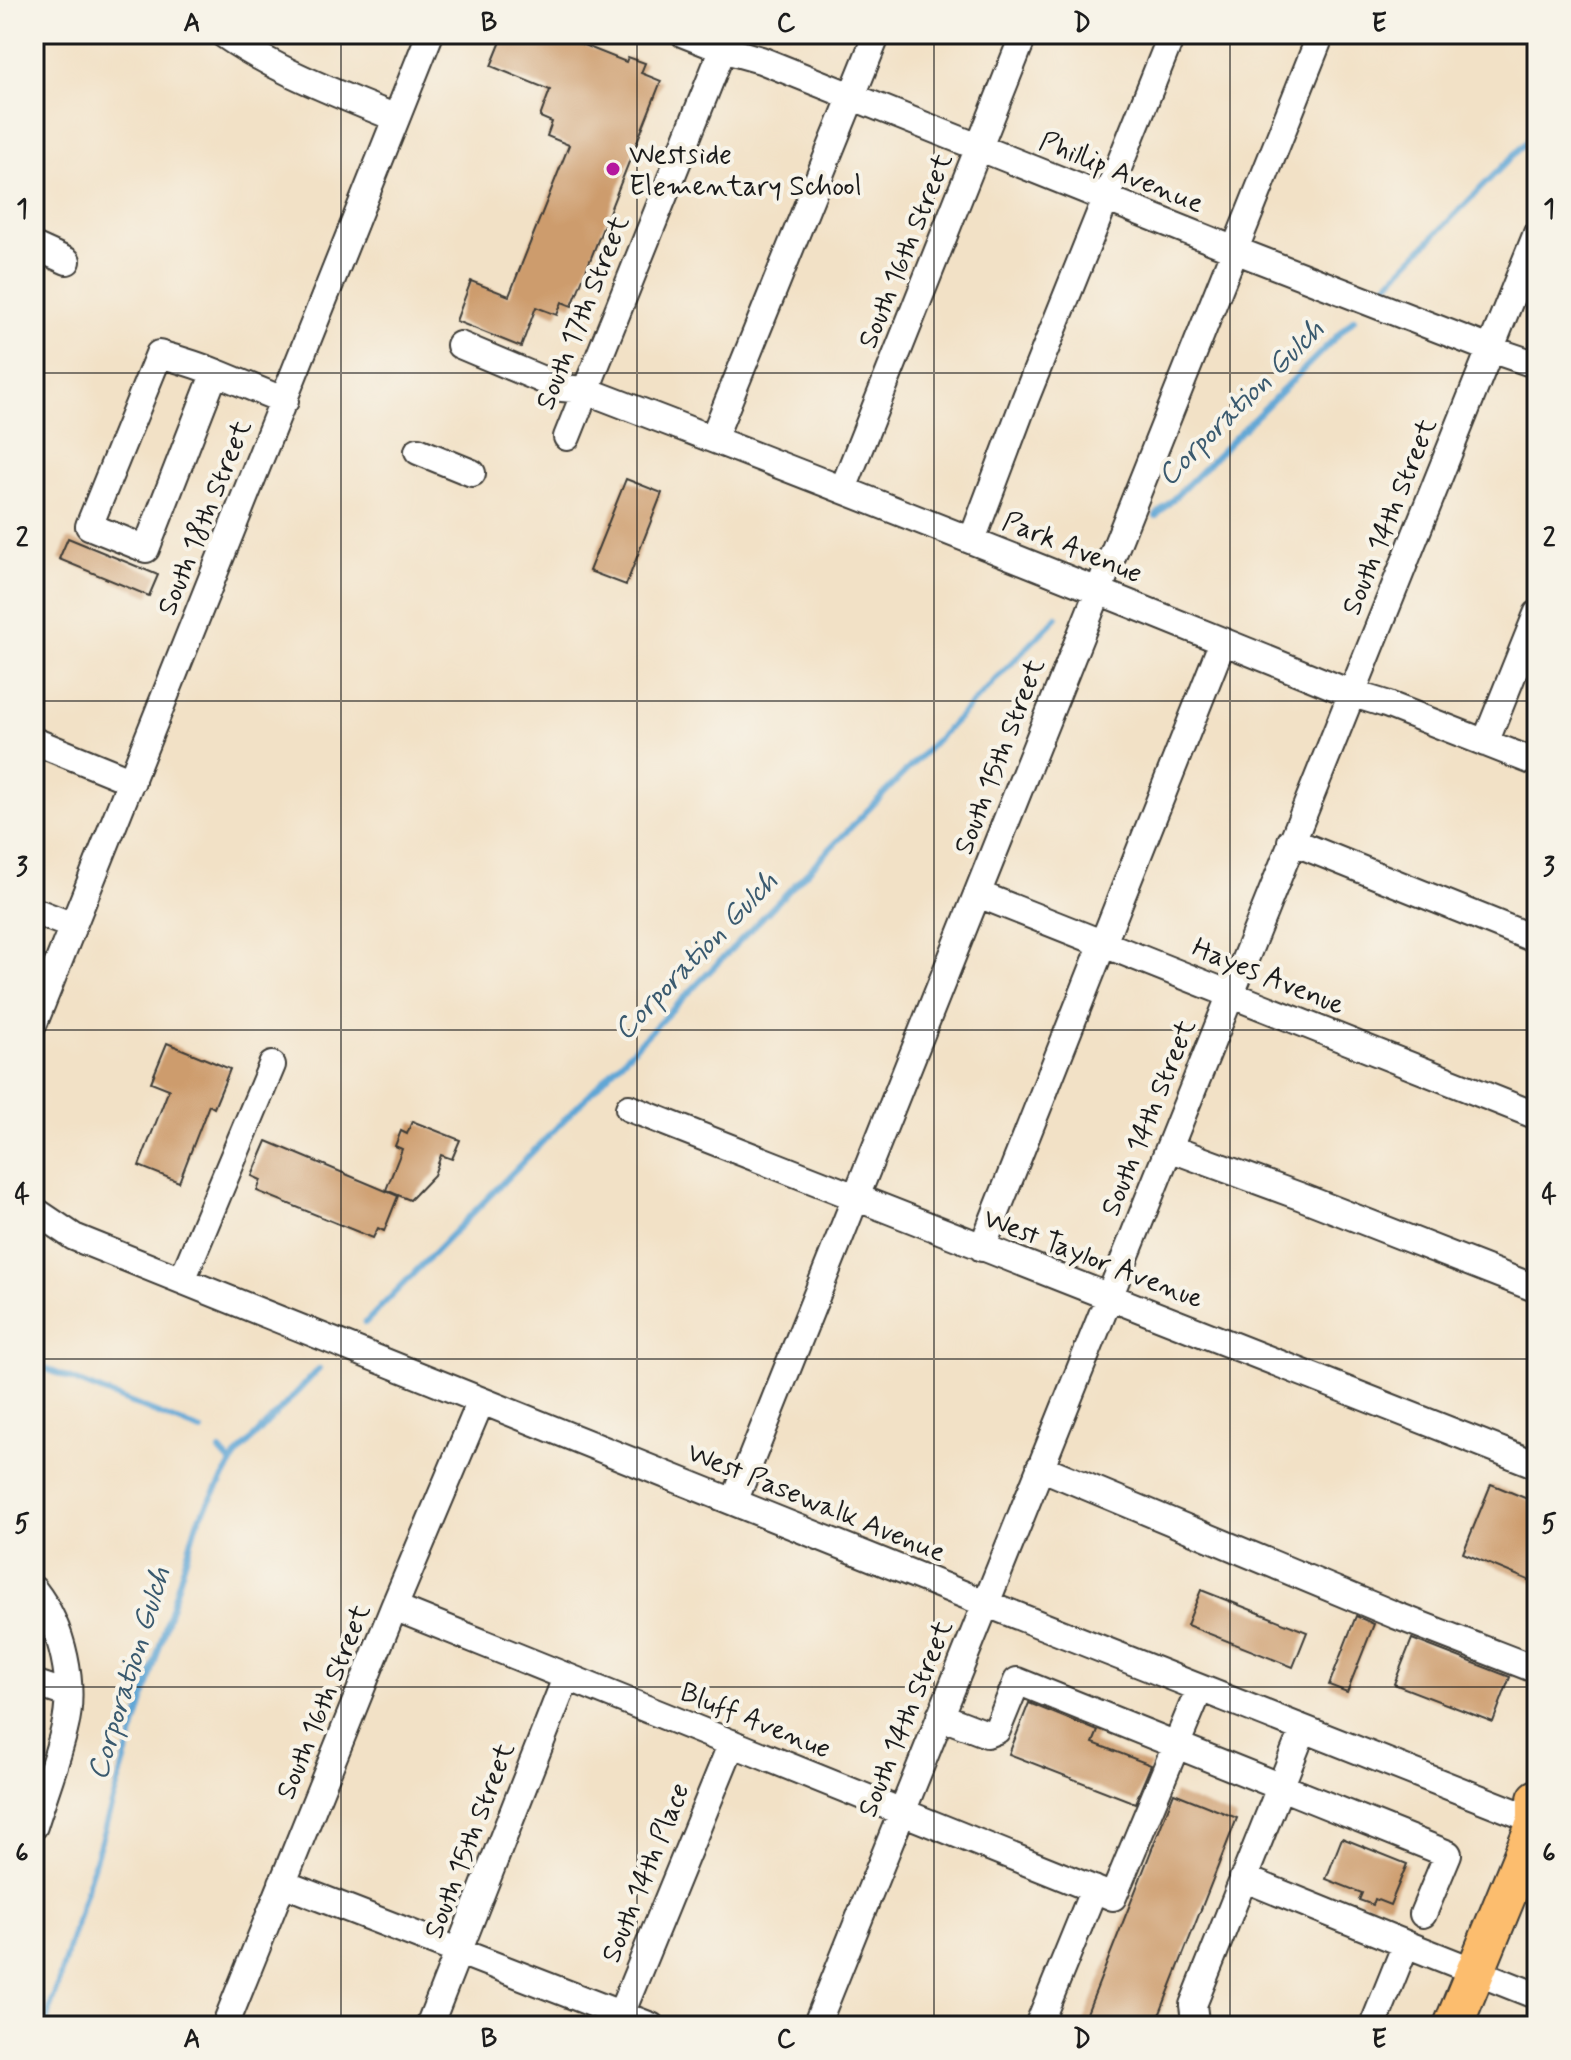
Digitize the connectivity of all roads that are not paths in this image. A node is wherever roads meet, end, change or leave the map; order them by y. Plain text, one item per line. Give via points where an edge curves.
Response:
1 (223, 34) edge
2 (430, 34) edge
3 (684, 34) edge
4 (877, 34) edge
5 (1024, 34) edge
6 (1172, 34) edge
7 (1321, 34) edge
8 (725, 42) edge
9 (851, 97) junction
10 (396, 118) junction
11 (979, 149) junction
12 (1106, 198) junction
13 (1537, 233) edge
14 (34, 246) edge
15 (1235, 250) junction
16 (67, 261) dead end
17 (460, 345) dead end
18 (1490, 349) junction
19 (1537, 365) edge
20 (215, 372) junction
21 (585, 390) junction
22 (285, 401) junction
23 (567, 437) dead end
24 (713, 439) junction
25 (418, 451) dead end
26 (472, 473) dead end
27 (843, 489) junction
28 (972, 540) junction
29 (1097, 589) junction
30 (1537, 614) edge
31 (1223, 641) junction
32 (1350, 693) junction
33 (34, 741) edge
34 (1485, 743) junction
35 (1537, 763) edge
36 (132, 781) junction
37 (1291, 841) junction
38 (978, 894) junction
39 (34, 911) edge
40 (73, 926) junction
41 (1537, 940) edge
42 (1103, 945) junction
43 (1231, 994) junction
44 (34, 1023) edge
45 (272, 1065) dead end
46 (629, 1108) dead end
47 (1537, 1116) edge
48 (1169, 1148) junction
49 (855, 1197) junction
50 (34, 1210) edge
51 (34, 1232) edge
52 (74, 1237) junction
53 (982, 1248) junction
54 (182, 1280) junction
55 (1537, 1289) edge
56 (1108, 1298) junction
57 (481, 1401) junction
58 (1537, 1465) edge
59 (1040, 1467) junction
60 (734, 1502) junction
61 (34, 1590) edge
62 (985, 1603) junction
63 (394, 1607) junction
64 (1537, 1670) edge
65 (566, 1678) junction
66 (34, 1683) edge
67 (1200, 1688) junction
68 (67, 1694) junction
69 (940, 1716) junction
70 (1303, 1730) junction
71 (732, 1743) junction
72 (1177, 1746) junction
73 (1280, 1787) junction
74 (1537, 1799) edge
75 (901, 1812) junction
76 (1537, 1821) edge
77 (34, 1826) edge
78 (1243, 1878) junction
79 (282, 1883) junction
80 (1094, 1889) junction
81 (1423, 1914) dead end
82 (1406, 1944) junction
83 (459, 1952) junction
84 (1476, 1971) junction
85 (1537, 1996) edge
86 (618, 2020) edge
87 (225, 2026) edge
88 (429, 2026) edge
89 (651, 2026) edge
90 (816, 2026) edge
91 (1038, 2026) edge
92 (1199, 2026) edge
93 (1373, 2026) edge
94 (1453, 2026) edge

1 - 10 street via 296,78
2 - 10 street, South 18th Street
3 - 8 street, Phillip Avenue
4 - 9 street
5 - 11 street, South 16th Street
6 - 12 street
7 - 15 street, South 15th Street
8 - 9 street, Phillip Avenue
8 - 21 street, South 17th Street
9 - 11 street, Phillip Avenue
9 - 24 street
10 - 22 street, South 18th Street
11 - 12 street, Phillip Avenue
11 - 27 street, South 16th Street
12 - 15 street, Phillip Avenue
12 - 28 street
13 - 18 street, South 14th Street
14 - 16 street
15 - 18 street, Phillip Avenue
15 - 29 street, South 15th Street
17 - 21 street, Park Avenue via 562,388
18 - 19 street, Phillip Avenue
18 - 32 street, South 14th Street
20 - 20 street via 159,354 89,526 146,549
20 - 22 street
21 - 23 street, South 17th Street
21 - 24 street, Park Avenue
22 - 36 street, South 18th Street
24 - 27 street, Park Avenue
25 - 26 street
27 - 28 street, Park Avenue
28 - 29 street, Park Avenue
29 - 31 street, Park Avenue
29 - 38 street, South 15th Street
30 - 34 street
31 - 32 street, Park Avenue
31 - 42 street
32 - 34 street, Park Avenue
32 - 37 street, South 14th Street
33 - 36 street
34 - 35 street, Park Avenue
36 - 40 street, South 18th Street
37 - 41 street
37 - 43 street, South 14th Street
38 - 42 street, Hayes Avenue
38 - 49 street, South 15th Street
39 - 40 street
40 - 44 street, South 18th Street
42 - 43 street, Hayes Avenue
42 - 53 street
43 - 47 street, Hayes Avenue
43 - 48 street, South 14th Street
45 - 54 street
46 - 49 street, West Taylor Avenue
48 - 55 street
48 - 56 street, South 14th Street
49 - 53 street, West Taylor Avenue
49 - 60 street, South 15th Street
50 - 52 street, West Pasewalk Avenue
51 - 52 street, West Pasewalk Avenue
52 - 54 street, West Pasewalk Avenue
53 - 56 street, West Taylor Avenue
54 - 57 street, West Pasewalk Avenue
56 - 58 street, West Taylor Avenue
56 - 59 street, South 14th Street
57 - 60 street, West Pasewalk Avenue
57 - 63 street, South 16th Street
59 - 62 street, South 14th Street
59 - 64 street
60 - 62 street, West Pasewalk Avenue
61 - 68 street via 64,1652
62 - 67 street, West Pasewalk Avenue
62 - 69 street, South 14th Street
63 - 65 street, Bluff Avenue
63 - 79 street, South 16th Street
65 - 71 street, Bluff Avenue
65 - 83 street, South 15th Street
66 - 68 street
67 - 70 street, West Pasewalk Avenue
67 - 72 street
68 - 77 street via 65,1728
69 - 72 street via 987,1734 997,1730 1017,1681
69 - 75 street, South 14th Street
70 - 73 street
70 - 76 street, West Pasewalk Avenue
71 - 75 street, Bluff Avenue
71 - 86 street, South 14th Place
72 - 73 street
72 - 80 street via 1113,1897
73 - 78 street
73 - 81 street via 1448,1854
74 - 76 highway
75 - 80 street, Bluff Avenue
75 - 90 street, South 14th Street
76 - 84 highway
78 - 82 street
78 - 92 street via 1193,2005
79 - 83 street
79 - 87 street, South 16th Street
80 - 91 street
82 - 84 street
82 - 93 street
83 - 86 street
83 - 88 street, South 15th Street
84 - 85 street
84 - 94 highway
86 - 89 street

